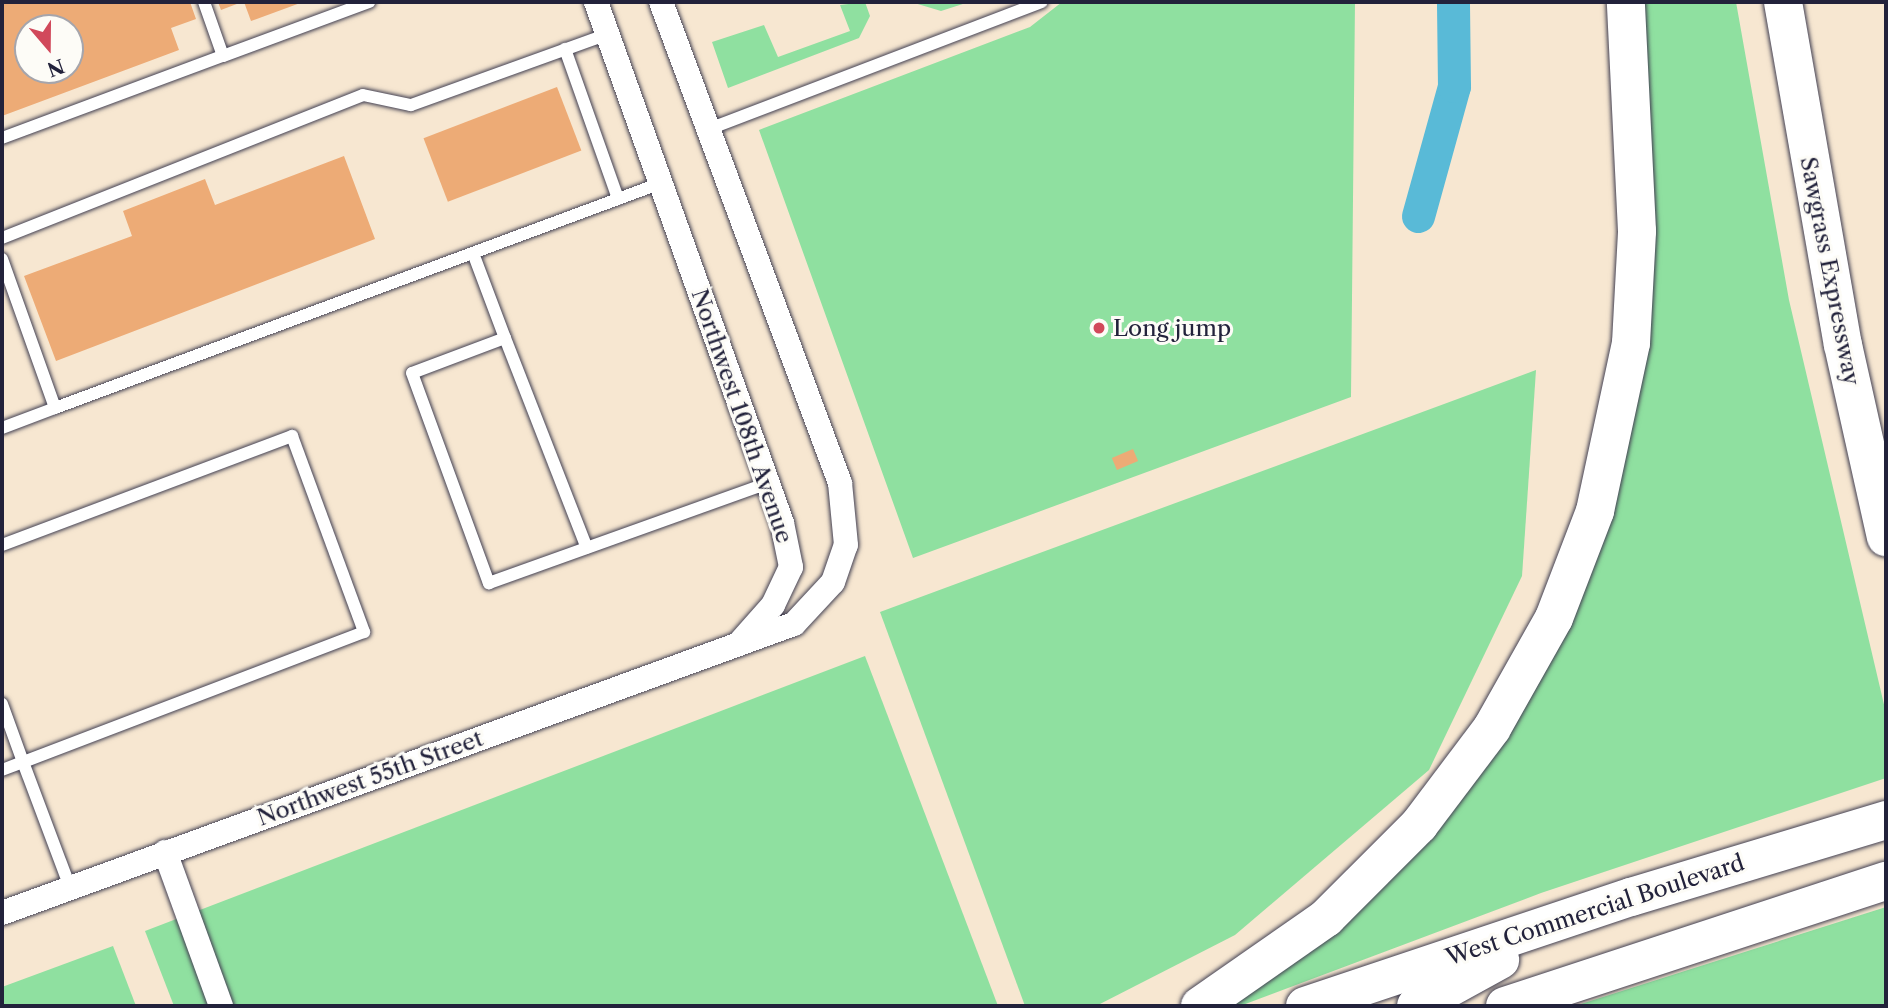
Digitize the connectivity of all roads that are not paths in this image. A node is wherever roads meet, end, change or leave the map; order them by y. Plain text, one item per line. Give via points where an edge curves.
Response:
1 (204, 2) edge
2 (369, 2) edge
3 (596, 2) edge
4 (661, 2) edge
5 (1042, 2) edge
6 (1626, 2) edge
7 (1783, 2) edge
8 (608, 34) junction
9 (565, 49) junction
10 (223, 56) junction
11 (709, 129) junction
12 (2, 138) edge
13 (661, 183) junction
14 (618, 199) junction
15 (2, 237) edge
16 (473, 253) junction
17 (2, 259) edge
18 (505, 338) junction
19 (55, 408) junction
20 (2, 428) edge
21 (768, 483) junction
22 (1886, 537) edge
23 (2, 545) edge
24 (587, 548) junction
25 (738, 645) junction
26 (2, 704) edge
27 (23, 761) junction
28 (2, 770) edge
29 (1886, 820) edge
30 (165, 852) junction
31 (1886, 881) edge
32 (70, 887) junction
33 (1631, 897) junction
34 (2, 913) edge
35 (221, 1006) edge
36 (1200, 1006) edge
37 (1305, 1006) edge
38 (1416, 1006) edge
39 (1505, 1006) edge

1 - 10 lane
2 - 10 lane
3 - 8 street, Northwest 108th Avenue
4 - 11 street
5 - 11 lane
6 - 36 highway via 1637,231 1631,343 1607,467 1558,607 1492,728 1419,825 1326,918
7 - 22 highway, Sawgrass Expressway via 1843,345
8 - 9 lane
8 - 13 street, Northwest 108th Avenue
9 - 14 lane
9 - 15 lane via 411,105 363,95
10 - 12 lane
11 - 25 street via 840,483 846,545 832,582 794,624
13 - 14 lane
13 - 21 street, Northwest 108th Avenue
14 - 16 lane
16 - 18 lane
16 - 19 lane
17 - 19 lane
18 - 24 lane
18 - 24 lane via 412,373 489,583
19 - 20 lane
21 - 24 lane
21 - 25 street, Northwest 108th Avenue via 791,567 773,605
23 - 27 lane via 292,436 364,632
25 - 30 street, Northwest 55th Street
26 - 27 lane
27 - 28 lane
27 - 32 lane
29 - 33 highway, West Commercial Boulevard
30 - 32 street, Northwest 55th Street
30 - 35 street
31 - 39 highway
32 - 34 street, Northwest 55th Street
33 - 37 highway, West Commercial Boulevard
33 - 38 highway

